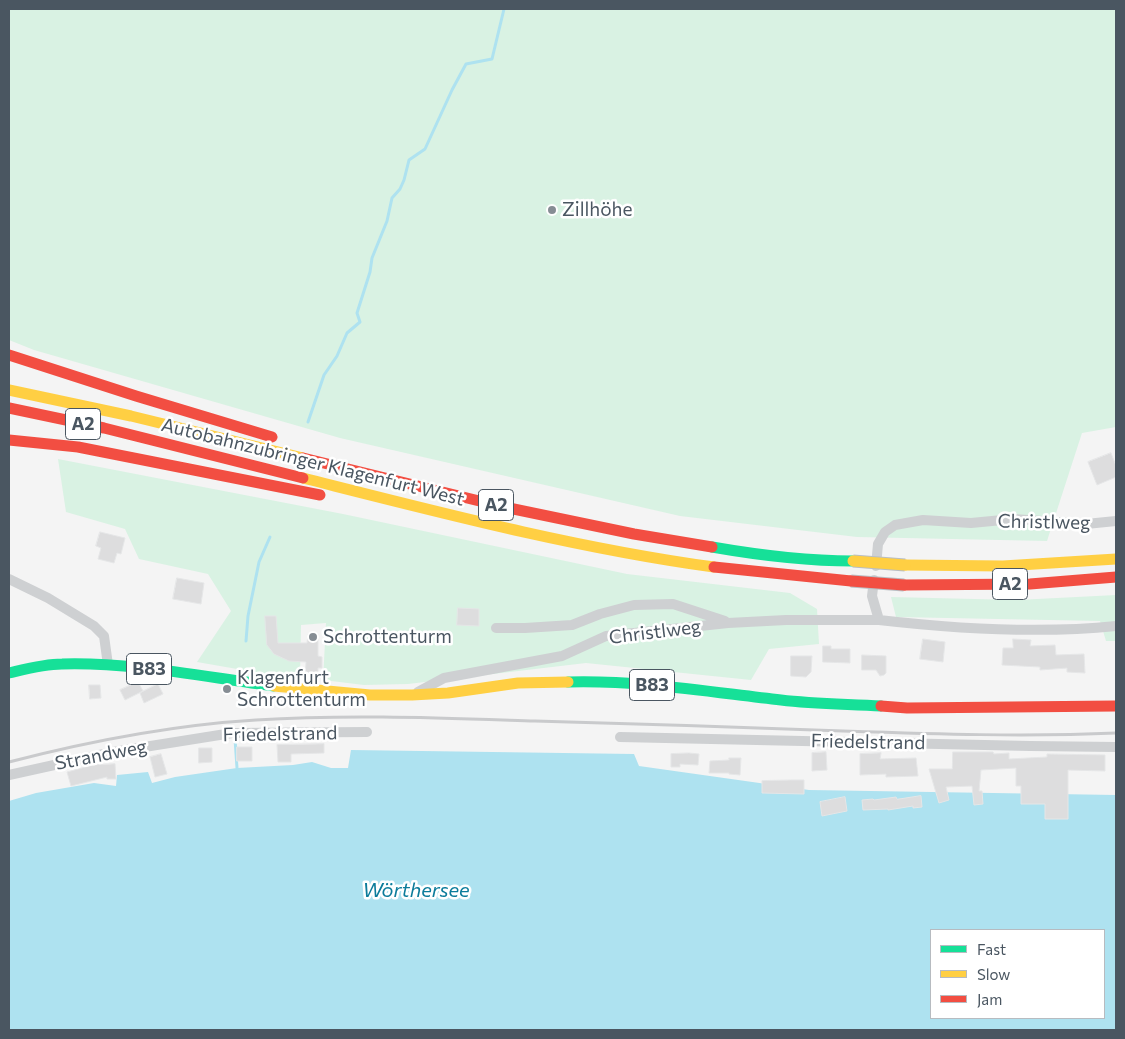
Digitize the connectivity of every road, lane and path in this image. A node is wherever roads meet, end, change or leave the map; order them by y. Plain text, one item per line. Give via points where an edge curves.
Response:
1 (9, 355) edge
2 (9, 390) edge
3 (9, 408) edge
4 (279, 439) dead end
5 (9, 440) edge
6 (296, 445) dead end
7 (360, 472) junction
8 (409, 504) junction
9 (1116, 521) edge
10 (1116, 559) edge
11 (1116, 576) edge
12 (9, 578) edge
13 (879, 620) junction
14 (728, 623) junction
15 (1116, 626) edge
16 (496, 628) dead end
17 (108, 665) junction
18 (9, 673) edge
19 (412, 695) junction
20 (1116, 706) edge
21 (366, 732) dead end
22 (620, 737) dead end
23 (194, 739) joint
24 (1116, 746) edge
25 (9, 775) edge

1 - 4 main road
2 - 7 main road, Autobahnzubringer Klagenfurt West / A2
3 - 8 main road, Autobahnzubringer Klagenfurt West / A2
5 - 8 main road via 78,447 366,504
6 - 7 main road
7 - 10 main road, Autobahnzubringer Klagenfurt West / A2, bridge via 504,507 745,553 905,565 1003,566
8 - 11 main road, Autobahnzubringer Klagenfurt West / A2, bridge via 568,541 701,565 768,573 904,585 1030,584
9 - 13 street, Christlweg via 1086,524 1013,519 971,523 923,520 895,525 885,532 878,544 872,596
12 - 17 street via 94,626 104,636
13 - 14 street, Christlweg
13 - 15 street, Christlweg via 997,629
14 - 16 street via 673,604 634,605 572,626
14 - 19 street, Christlweg via 606,636 562,656 444,678
17 - 18 main road, B83 via 60,664
17 - 19 main road, B83 via 323,691
19 - 20 main road, B83 via 518,683 595,681 783,700 907,708
21 - 23 street, Friedelstrand via 232,733
22 - 24 street, Friedelstrand
23 - 25 street, Strandweg via 114,752

